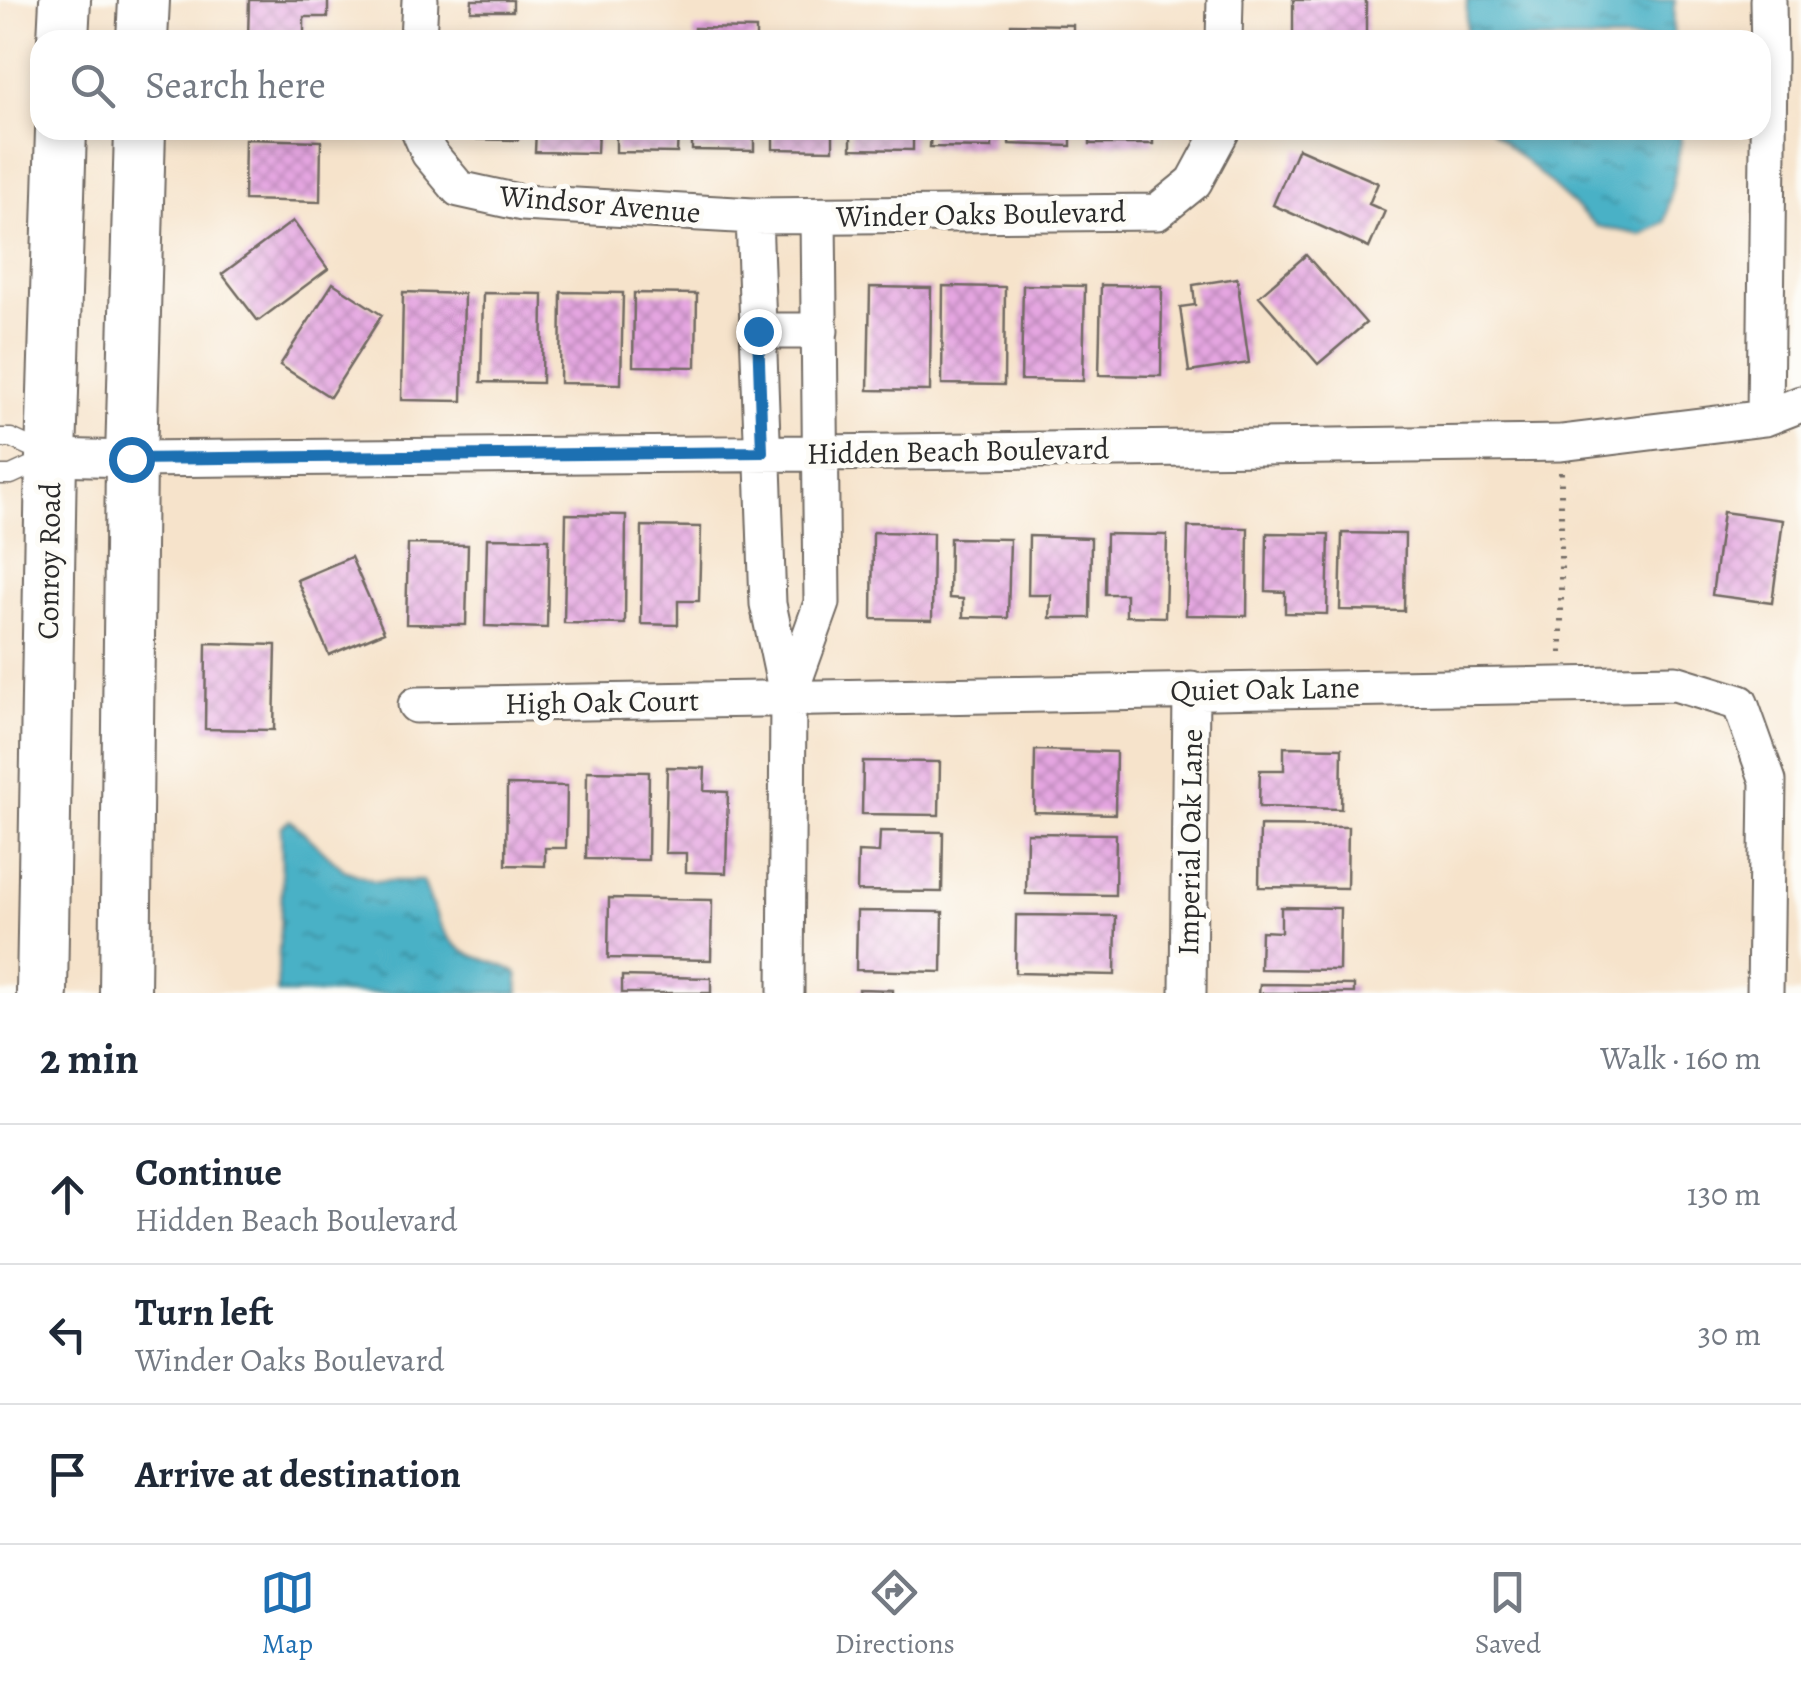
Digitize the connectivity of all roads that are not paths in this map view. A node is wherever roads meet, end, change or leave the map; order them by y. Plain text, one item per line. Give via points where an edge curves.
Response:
1 (65, 0) edge
2 (144, 0) edge
3 (420, 0) edge
4 (1225, 0) edge
5 (1768, 0) edge
6 (64, 30) edge
7 (142, 30) edge
8 (418, 30) edge
9 (1224, 30) edge
10 (1769, 30) edge
11 (60, 140) edge
12 (140, 140) edge
13 (423, 140) edge
14 (1217, 140) edge
15 (1768, 140) edge
16 (754, 216) junction
17 (818, 216) junction
18 (758, 331) junction
19 (820, 331) junction
20 (1801, 404) edge
21 (1765, 418) junction
22 (0, 438) edge
23 (762, 452) junction
24 (822, 453) junction
25 (51, 456) junction
26 (131, 459) junction
27 (0, 475) edge
28 (1191, 690) junction
29 (788, 699) junction
30 (416, 705) dead end
31 (42, 993) edge
32 (125, 993) edge
33 (786, 993) edge
34 (1188, 993) edge
35 (1764, 993) edge

1 - 6 main road
2 - 7 main road
3 - 8 street
4 - 9 street
5 - 10 street
11 - 25 main road, Conroy Road
12 - 26 main road
13 - 16 street, Windsor Avenue via 460,190 522,202
14 - 17 street, Winder Oaks Boulevard via 1194,182 1157,212
15 - 21 street
16 - 17 street, Winder Oaks Boulevard
16 - 18 street, Winder Oaks Boulevard
17 - 19 street, Winder Oaks Boulevard
18 - 19 street
18 - 23 street, Winder Oaks Boulevard
19 - 24 street, Winder Oaks Boulevard
20 - 21 street, Hidden Beach Boulevard
21 - 24 street, Hidden Beach Boulevard via 1561,443
22 - 25 lane
23 - 24 street, Hidden Beach Boulevard
23 - 26 street, Hidden Beach Boulevard
23 - 29 street, Winder Oaks Boulevard via 768,604
24 - 29 street, Winder Oaks Boulevard via 822,603
25 - 26 street, Hidden Beach Boulevard
25 - 27 lane
25 - 31 main road, Conroy Road
26 - 32 main road
28 - 29 street, Quiet Oak Lane
28 - 34 street, Imperial Oak Lane
28 - 35 street, Quiet Oak Lane via 1675,683 1740,703 1768,781
29 - 30 street, High Oak Court
29 - 33 street, Winder Oaks Boulevard

